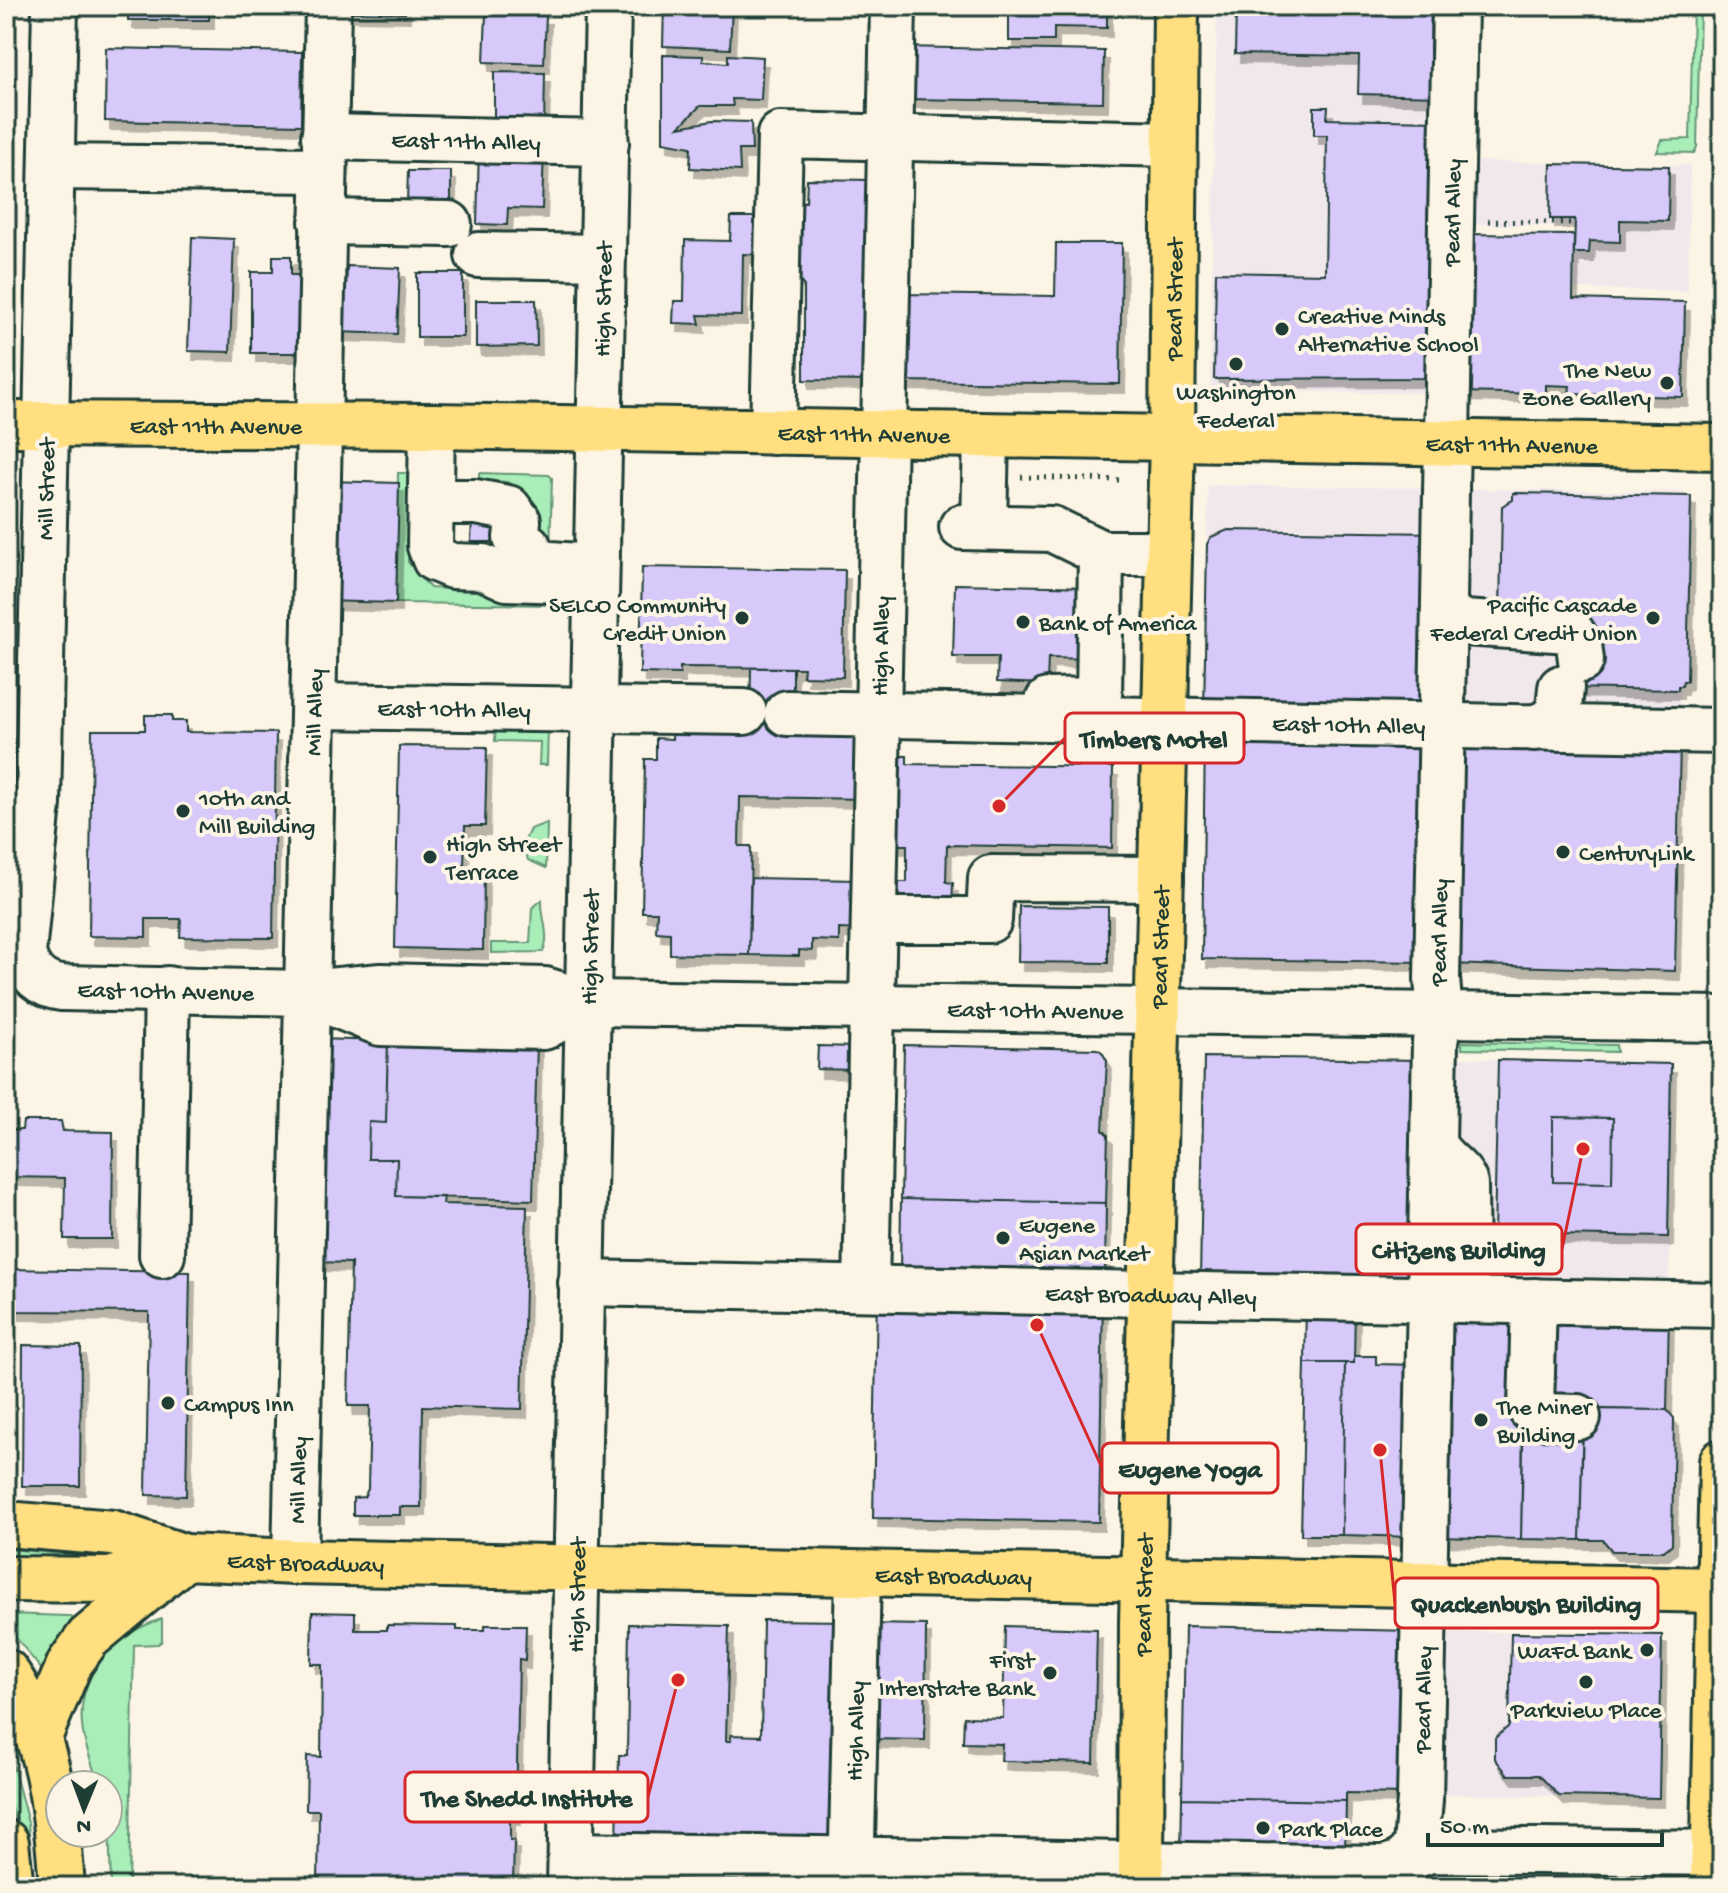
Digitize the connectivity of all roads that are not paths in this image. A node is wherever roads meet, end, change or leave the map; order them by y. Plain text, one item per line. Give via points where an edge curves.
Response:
1 (55, 6) edge
2 (328, 6) edge
3 (608, 6) edge
4 (893, 6) edge
5 (1176, 6) edge
6 (1455, 6) edge
7 (890, 137) junction
8 (606, 143) junction
9 (1174, 144) junction
10 (324, 154) junction
11 (52, 167) junction
12 (322, 222) junction
13 (603, 257) junction
14 (19, 419) edge
15 (318, 425) junction
16 (432, 426) junction
17 (599, 429) junction
18 (773, 432) junction
19 (884, 433) junction
20 (986, 436) junction
21 (1172, 438) junction
22 (1447, 443) junction
23 (1722, 447) edge
24 (432, 502) junction
25 (516, 538) junction
26 (1101, 553) junction
27 (1169, 553) junction
28 (483, 567) junction
29 (596, 573) junction
30 (1444, 604) junction
31 (314, 706) junction
32 (593, 710) junction
33 (879, 714) junction
34 (985, 717) junction
35 (1165, 721) junction
36 (1442, 726) junction
37 (1534, 728) junction
38 (1722, 731) edge
39 (1161, 879) junction
40 (874, 920) junction
41 (35, 973) joint
42 (167, 989) junction
43 (307, 993) junction
44 (588, 1003) junction
45 (872, 1008) junction
46 (1157, 1012) junction
47 (1440, 1014) junction
48 (1722, 1019) edge
49 (162, 1255) dead end
50 (581, 1283) junction
51 (866, 1288) junction
52 (1151, 1294) junction
53 (1443, 1298) junction
54 (1534, 1301) junction
55 (1722, 1305) edge
56 (1578, 1417) dead end
57 (1722, 1462) edge
58 (6, 1524) edge
59 (185, 1557) junction
60 (295, 1562) junction
61 (575, 1568) junction
62 (858, 1574) junction
63 (6, 1579) edge
64 (1143, 1579) junction
65 (1424, 1584) junction
66 (1721, 1590) edge
67 (6, 1672) edge
68 (39, 1737) junction
69 (6, 1843) edge
70 (1716, 1865) edge
71 (571, 1871) edge
72 (1403, 1872) edge
73 (851, 1874) edge
74 (1141, 1876) edge
75 (11, 1887) edge
76 (62, 1887) edge

1 - 11 street, Mill Street
2 - 10 street, Mill Alley
3 - 8 street, High Street
4 - 7 street, High Alley
5 - 9 main road, Pearl Street
6 - 22 street, Pearl Alley
7 - 9 street
7 - 18 street via 780,135
7 - 19 street, High Alley
8 - 10 street, East 11th Alley
8 - 13 street, High Street
9 - 21 main road, Pearl Street
10 - 11 street, East 11th Alley
10 - 12 street, Mill Alley
11 - 14 street, Mill Street
12 - 13 street
12 - 15 street, Mill Alley
13 - 17 street, High Street
14 - 15 main road, East 11th Avenue
14 - 41 street, Mill Street via 38,804 25,918
15 - 16 main road, East 11th Avenue
15 - 31 street, Mill Alley
16 - 17 main road, East 11th Avenue
16 - 24 street
17 - 18 main road, East 11th Avenue
17 - 29 street, High Street
18 - 19 main road, East 11th Avenue
19 - 20 main road, East 11th Avenue
19 - 33 street, High Alley
20 - 21 main road, East 11th Avenue
20 - 26 street via 973,527 1052,529
21 - 22 main road, East 11th Avenue
21 - 27 main road, Pearl Street
22 - 23 main road, East 11th Avenue
22 - 30 street, Pearl Alley
24 - 25 street via 508,508 518,521
24 - 28 street via 430,546 435,559 452,566
25 - 28 street via 501,559
25 - 29 street via 539,564
26 - 27 street
26 - 34 street via 1099,700 1020,701
27 - 35 main road, Pearl Street
28 - 29 street via 507,578
29 - 32 street, High Street
30 - 36 street, Pearl Alley
30 - 37 street via 1448,614 1464,623 1570,630 1579,644 1558,718
31 - 32 street, East 10th Alley
31 - 43 street, Mill Alley
32 - 33 street, East 10th Alley
32 - 44 street, High Street
33 - 34 street, East 10th Alley
33 - 40 street, High Alley
34 - 35 street, East 10th Alley
35 - 36 street, East 10th Alley
35 - 39 main road, Pearl Street
36 - 37 street, East 10th Alley
36 - 47 street, Pearl Alley
37 - 38 street, East 10th Alley
39 - 40 street via 991,878 989,920
39 - 46 main road, Pearl Street
40 - 45 street, High Alley
41 - 42 street, East 10th Avenue
42 - 43 street, East 10th Avenue
42 - 49 street
43 - 44 street, East 10th Avenue via 381,986 545,990
43 - 60 street, Mill Alley
44 - 45 street, East 10th Avenue
44 - 50 street, High Street
45 - 46 street, East 10th Avenue
45 - 51 street, High Alley
46 - 47 street, East 10th Avenue
46 - 52 main road, Pearl Street
47 - 48 street, East 10th Avenue
47 - 53 street, Pearl Alley via 1435,1042
50 - 51 street, East Broadway Alley
50 - 61 street, High Street
51 - 52 street, East Broadway Alley
52 - 53 street, East Broadway Alley
52 - 64 main road, Pearl Street
53 - 54 street, East Broadway Alley
53 - 65 street, Pearl Alley
54 - 55 street, East Broadway Alley
54 - 56 street via 1531,1409 1540,1416
57 - 66 main road
58 - 59 main road, East Broadway via 113,1533
59 - 60 main road, East Broadway
59 - 63 main road, East Broadway via 110,1580
59 - 68 main road via 88,1638 70,1663
60 - 61 main road, East Broadway
61 - 62 main road, East Broadway
61 - 71 street, High Street
62 - 64 main road, East Broadway
62 - 73 street, High Alley
64 - 65 main road, East Broadway
64 - 74 main road, Pearl Street
65 - 66 main road, East Broadway
65 - 72 street, Pearl Alley via 1419,1827
66 - 70 main road
67 - 68 main road
68 - 76 main road via 52,1795
69 - 75 main road
70 - 72 street via 1432,1850
71 - 73 street
72 - 74 street via 1396,1866
73 - 74 street

